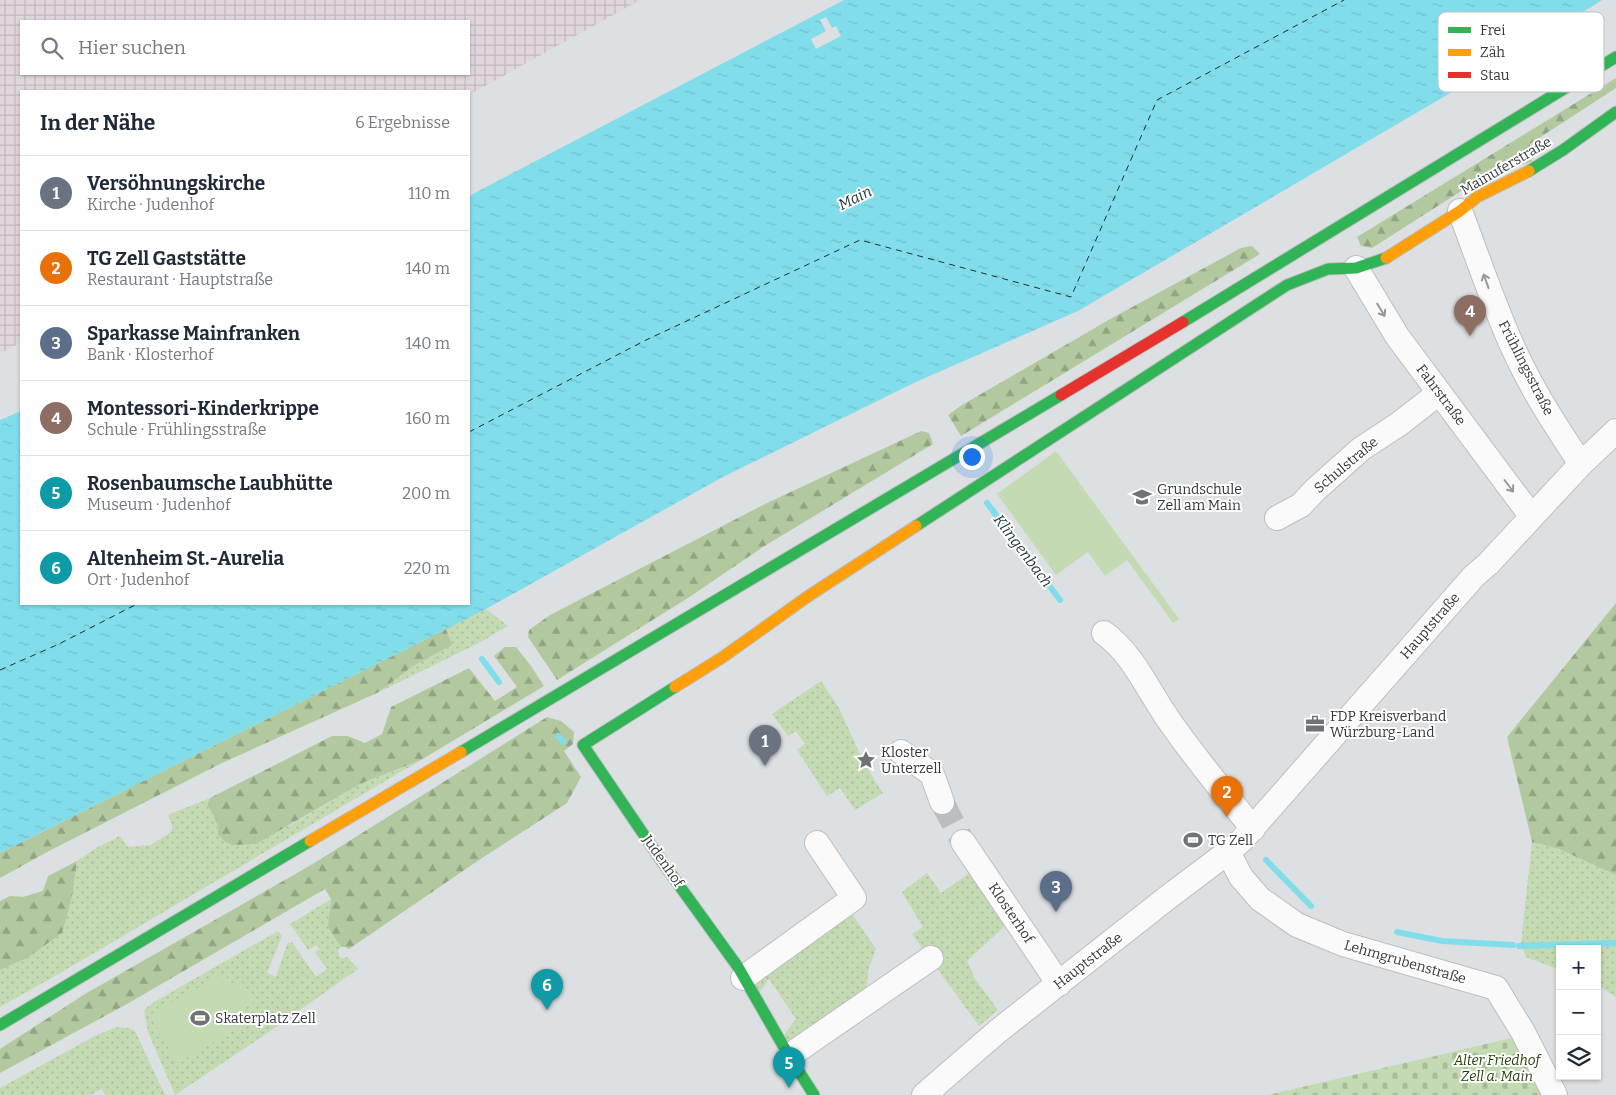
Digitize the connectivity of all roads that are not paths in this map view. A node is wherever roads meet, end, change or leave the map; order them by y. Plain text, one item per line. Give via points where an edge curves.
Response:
1 (1616, 58) edge
2 (1604, 65) edge
3 (1560, 92) edge
4 (1616, 112) edge
5 (1460, 210) junction
6 (1356, 268) junction
7 (1439, 393) junction
8 (1616, 432) edge
9 (1581, 464) junction
10 (1532, 517) junction
11 (1277, 518) dead end
12 (1104, 633) dead end
13 (583, 744) joint
14 (901, 752) dead end
15 (942, 802) tunnel mouth
16 (1253, 829) junction
17 (963, 842) tunnel mouth
18 (817, 843) dead end
19 (1228, 852) junction
20 (931, 958) dead end
21 (743, 978) junction
22 (1059, 984) junction
23 (0, 1025) edge
24 (789, 1056) junction
25 (814, 1095) edge
26 (924, 1095) edge
27 (1555, 1095) edge

1 - 2 main road
3 - 23 main road via 957,458
4 - 5 main road, Mainuferstraße via 1530,171 1477,197
5 - 6 main road, Mainuferstraße via 1382,261
9 -> 5 street, Frühlingsstraße via 1554,424 1515,352
6 -> 7 street, Fahrstraße via 1397,336
6 - 13 main road, Mainuferstraße via 1328,269 1288,285 872,554 723,657
7 -> 10 street, Fahrstraße
7 - 11 street, Schulstraße via 1361,449 1302,505
8 - 9 street, Hauptstraße
9 - 10 street, Hauptstraße
10 - 16 street, Hauptstraße via 1474,576
12 - 16 street via 1116,642 1166,717
13 - 21 main road, Judenhof via 663,863 738,966
14 - 15 street via 932,774
16 - 19 street, Hauptstraße
17 - 22 street, Klosterhof
18 - 21 street via 854,898
19 - 22 street, Hauptstraße
19 - 27 street, Lehmgrubenstraße via 1241,877 1260,899 1297,926 1343,944 1496,988
20 - 24 street
21 - 24 main road, Judenhof
22 - 26 street, Hauptstraße
24 - 25 main road, Judenhof

